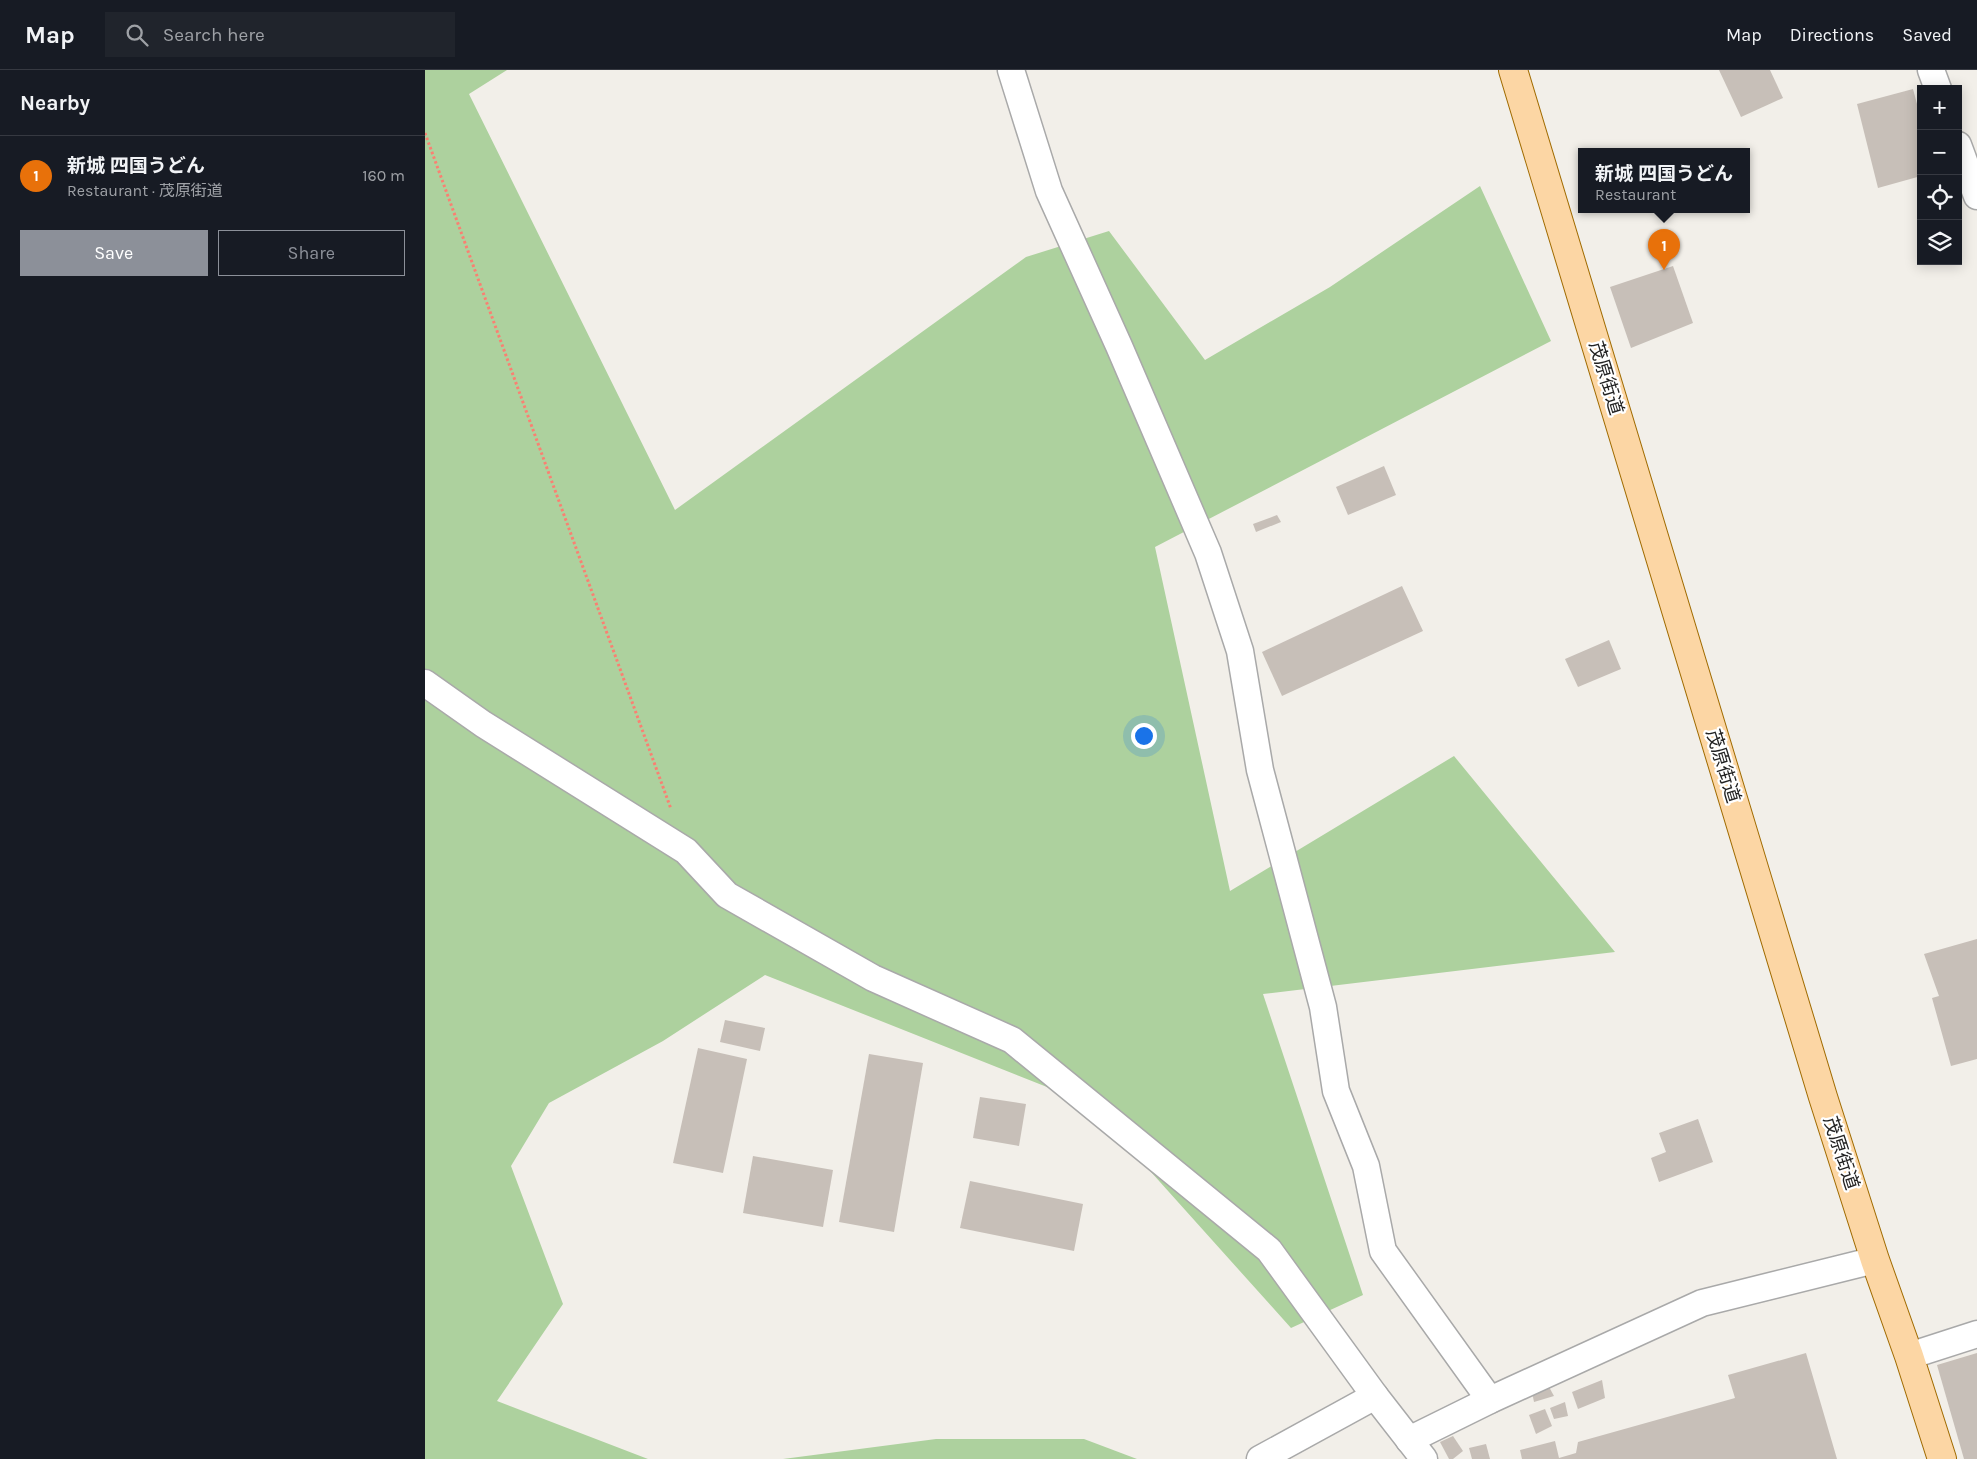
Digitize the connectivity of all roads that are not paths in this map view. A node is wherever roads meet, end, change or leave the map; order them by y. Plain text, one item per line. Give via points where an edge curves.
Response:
1 (1011, 70) edge
2 (1513, 70) edge
3 (1931, 70) edge
4 (1937, 85) edge
5 (1962, 156) edge
6 (1977, 196) edge
7 (425, 683) edge
8 (1875, 1260) junction
9 (1977, 1334) edge
10 (1909, 1356) junction
11 (1375, 1396) junction
12 (1490, 1400) junction
13 (1417, 1449) edge
14 (1260, 1459) edge
15 (1942, 1459) edge

1 - 12 street via 1049,191 1208,553 1240,651 1260,770 1323,1007 1336,1091 1366,1166 1383,1252
2 - 8 main road, 茂原街道
3 - 4 street
5 - 6 street
7 - 11 street via 483,724 686,851 727,895 873,978 1012,1040 1269,1250
8 - 10 main road, 茂原街道
8 - 12 street via 1702,1303
9 - 10 street
10 - 15 main road, 茂原街道
11 - 13 street
11 - 14 street
12 - 13 street

